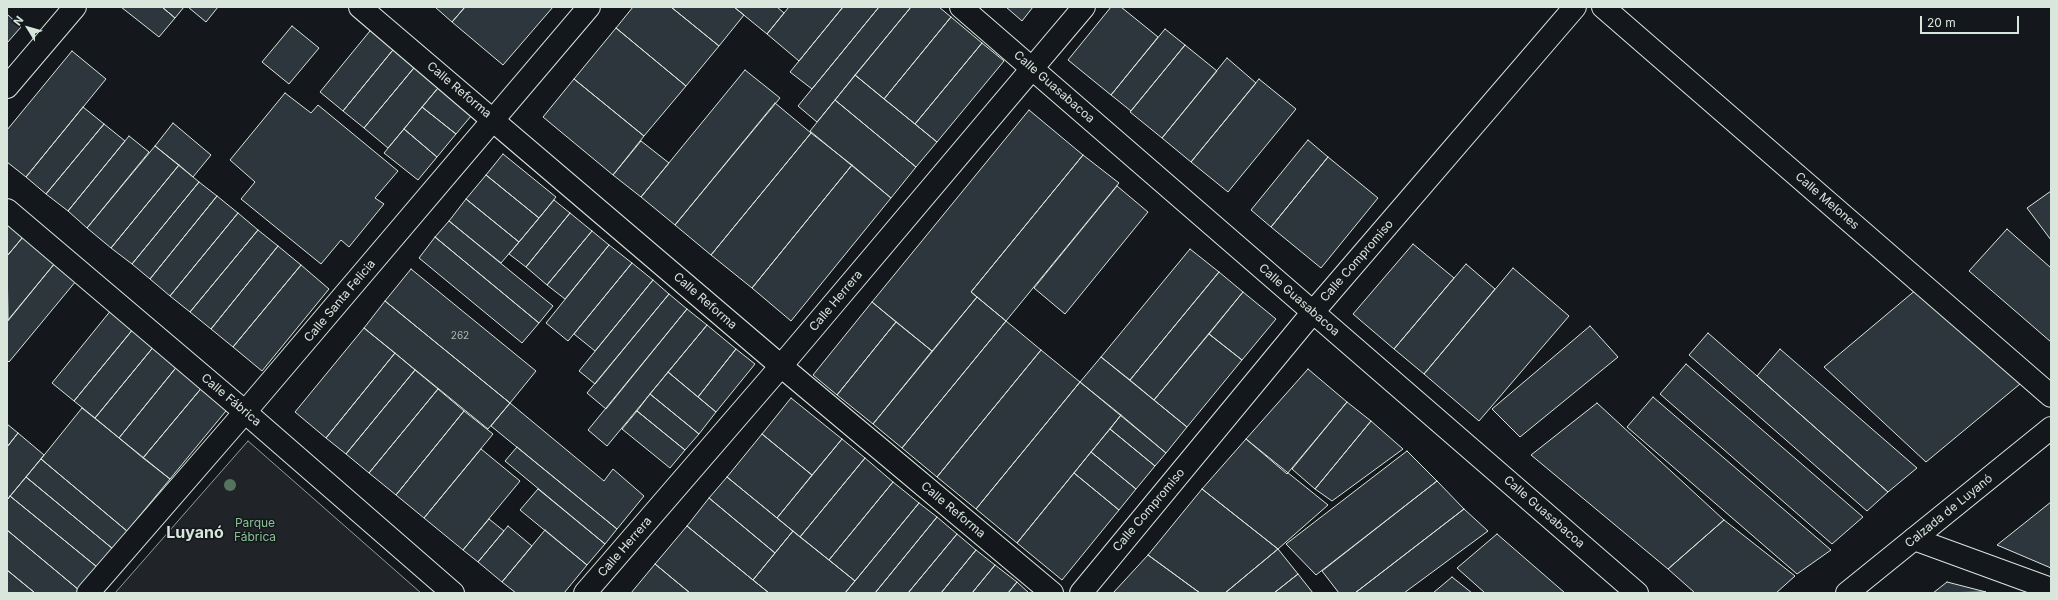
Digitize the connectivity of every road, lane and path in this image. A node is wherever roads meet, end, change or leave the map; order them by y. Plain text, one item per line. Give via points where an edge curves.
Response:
1 (75, 7) edge
2 (360, 7) edge
3 (589, 7) edge
4 (961, 7) edge
5 (1084, 7) edge
6 (1575, 7) edge
7 (1604, 7) edge
8 (1032, 68) junction
9 (7, 87) edge
10 (494, 120) junction
11 (7, 210) edge
12 (1313, 312) junction
13 (781, 366) junction
14 (2051, 396) edge
15 (245, 412) junction
16 (2051, 428) edge
17 (1914, 539) junction
18 (2051, 589) edge
19 (88, 593) edge
20 (453, 593) edge
21 (585, 593) edge
22 (1052, 593) edge
23 (1081, 593) edge
24 (1637, 593) edge
25 (1847, 593) edge

1 - 9 street
2 - 10 street, Calle Reforma
3 - 10 street, Calle Santa Felicia
4 - 8 street, Calle Guasabacoa
5 - 8 street, Calle Herrera
6 - 12 street, Calle Compromiso
7 - 14 street, Calle Melones
8 - 12 street, Calle Guasabacoa
8 - 13 street, Calle Herrera
10 - 13 street, Calle Reforma
10 - 15 street, Calle Santa Felicia
11 - 15 street, Calle Fábrica
12 - 23 street, Calle Compromiso
12 - 24 street, Calle Guasabacoa
13 - 21 street, Calle Herrera
13 - 22 street, Calle Reforma
15 - 19 street, Calle Santa Felicia
15 - 20 street, Calle Fábrica
16 - 17 street, Calzada de Luyanó
17 - 18 street
17 - 25 street, Calzada de Luyanó

